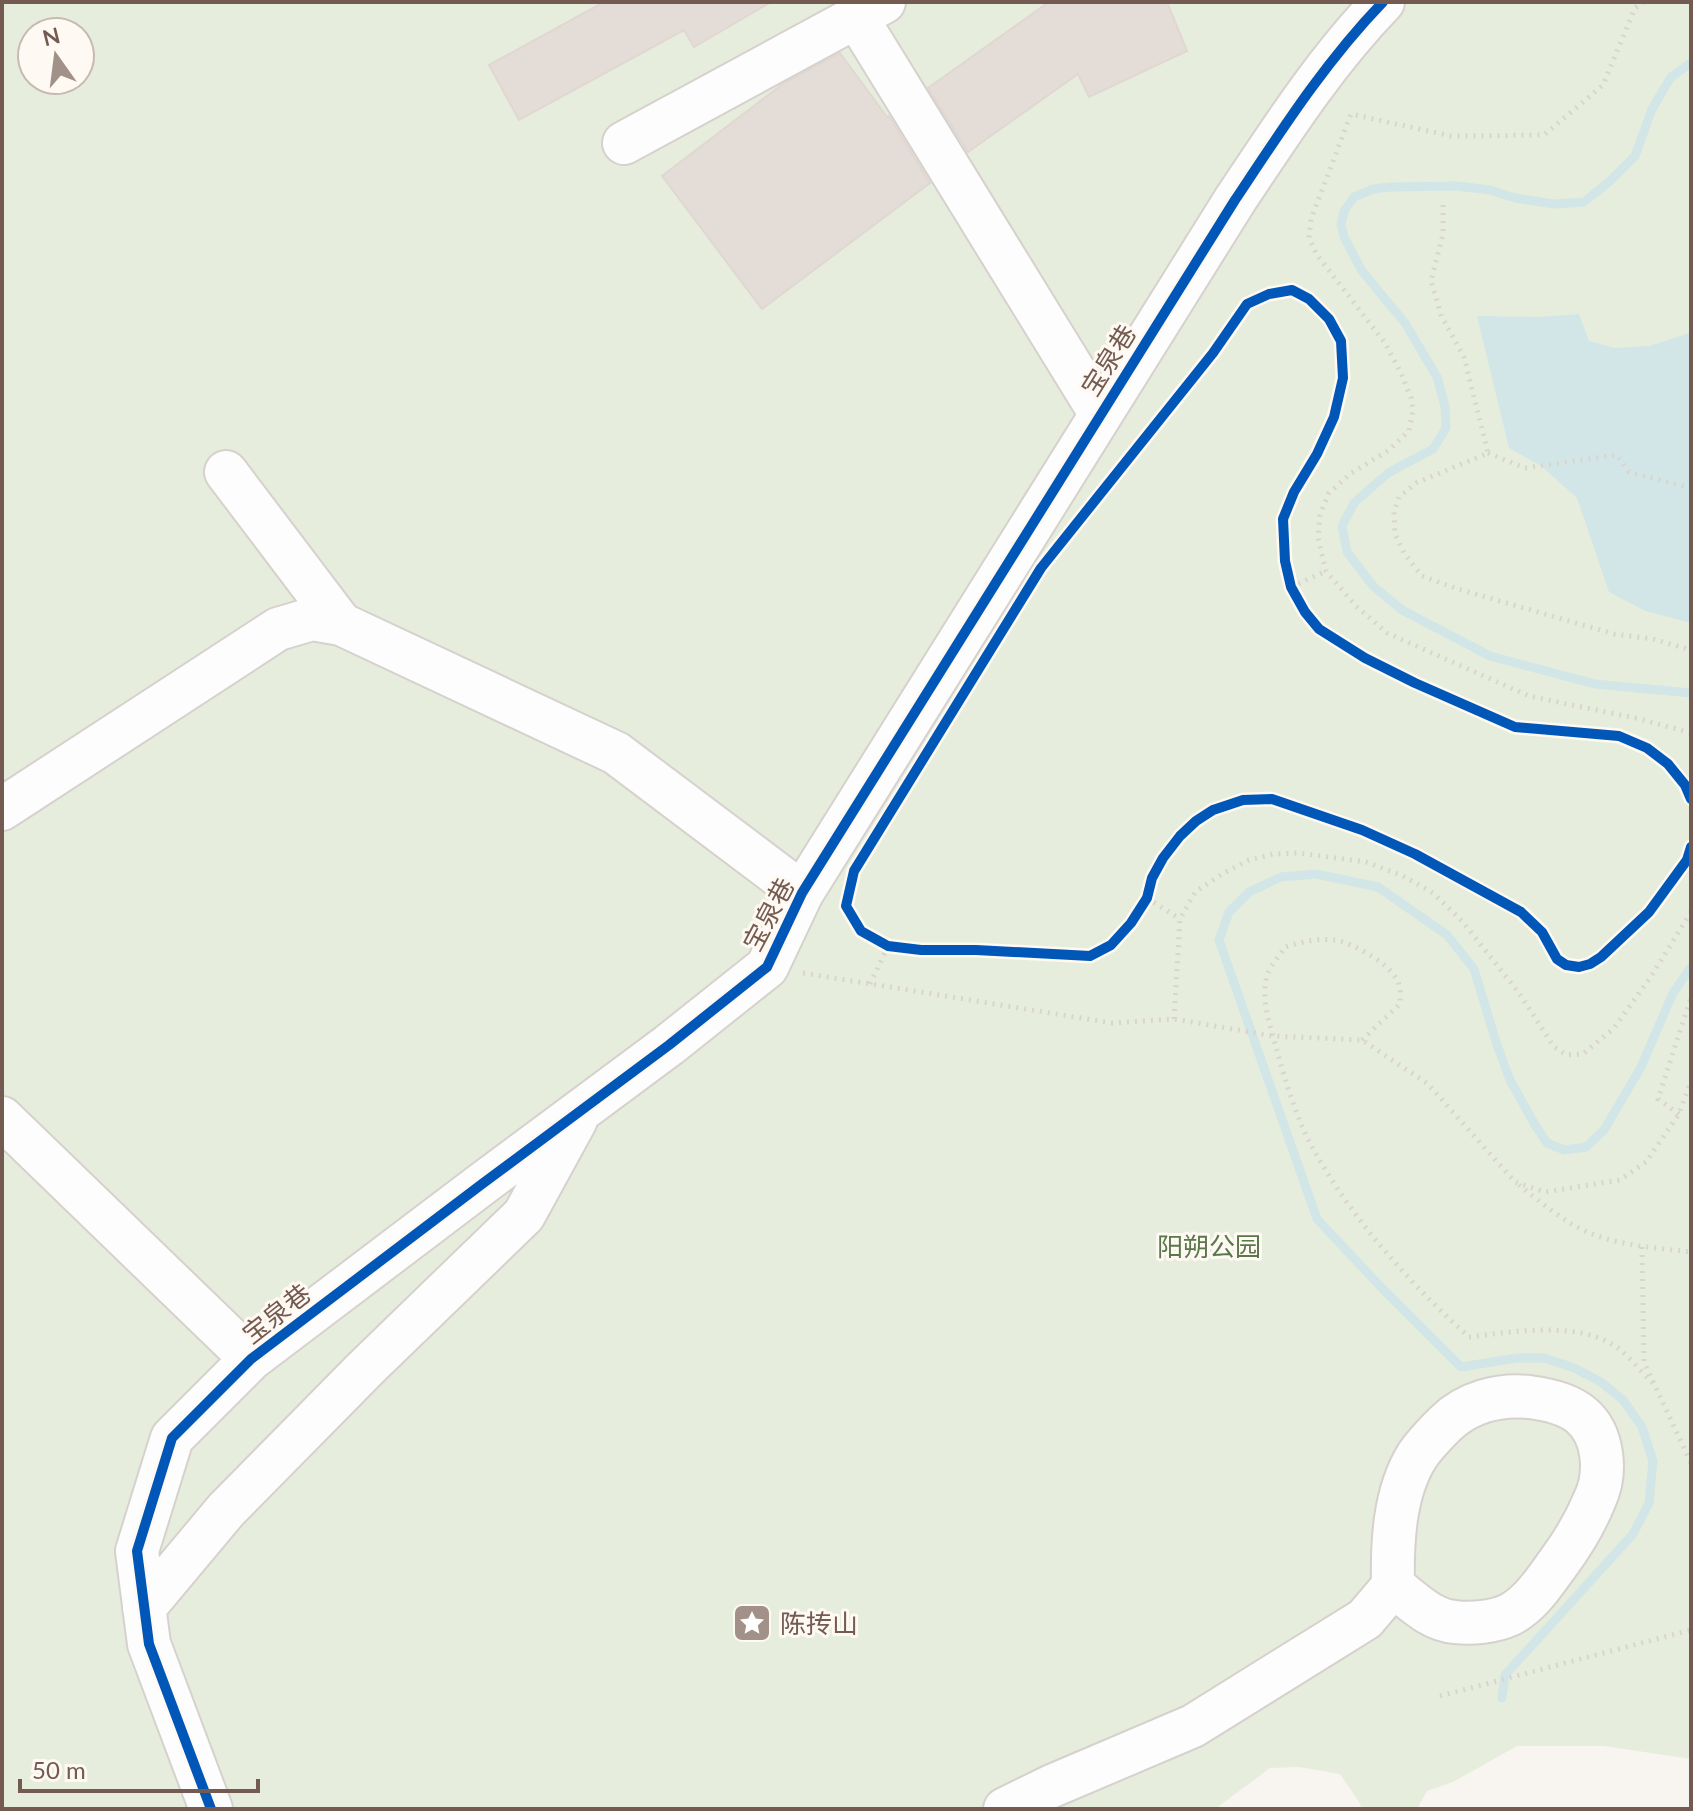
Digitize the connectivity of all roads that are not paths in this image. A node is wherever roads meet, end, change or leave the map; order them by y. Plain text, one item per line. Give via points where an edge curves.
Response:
1 (1383, 2) edge
2 (870, 10) edge
3 (624, 143) dead end
4 (1100, 413) junction
5 (226, 472) dead end
6 (341, 624) junction
7 (2, 809) edge
8 (802, 893) junction
9 (581, 1110) junction
10 (2, 1118) edge
11 (251, 1359) junction
12 (1393, 1586) junction
13 (144, 1608) junction
14 (211, 1809) edge
15 (1005, 1809) edge

1 - 4 street, 宝泉巷 via 1296,108
2 - 3 street
2 - 4 street
4 - 8 street, 宝泉巷
5 - 6 street
6 - 7 street via 312,619 278,629
6 - 8 street via 616,753
8 - 9 street, 宝泉巷 via 767,967
9 - 11 street, 宝泉巷
9 - 13 street via 524,1215 237,1499
10 - 11 street
11 - 13 street, 宝泉巷 via 172,1438 137,1551
12 - 12 street via 1433,1617 1453,1622 1478,1623 1509,1615 1536,1594 1597,1497 1602,1456 1596,1434 1580,1414 1539,1398 1510,1395 1454,1415 1417,1456 1407,1476 1392,1548
12 - 15 street via 1365,1619 1193,1726
13 - 14 street, 宝泉巷 via 149,1644

